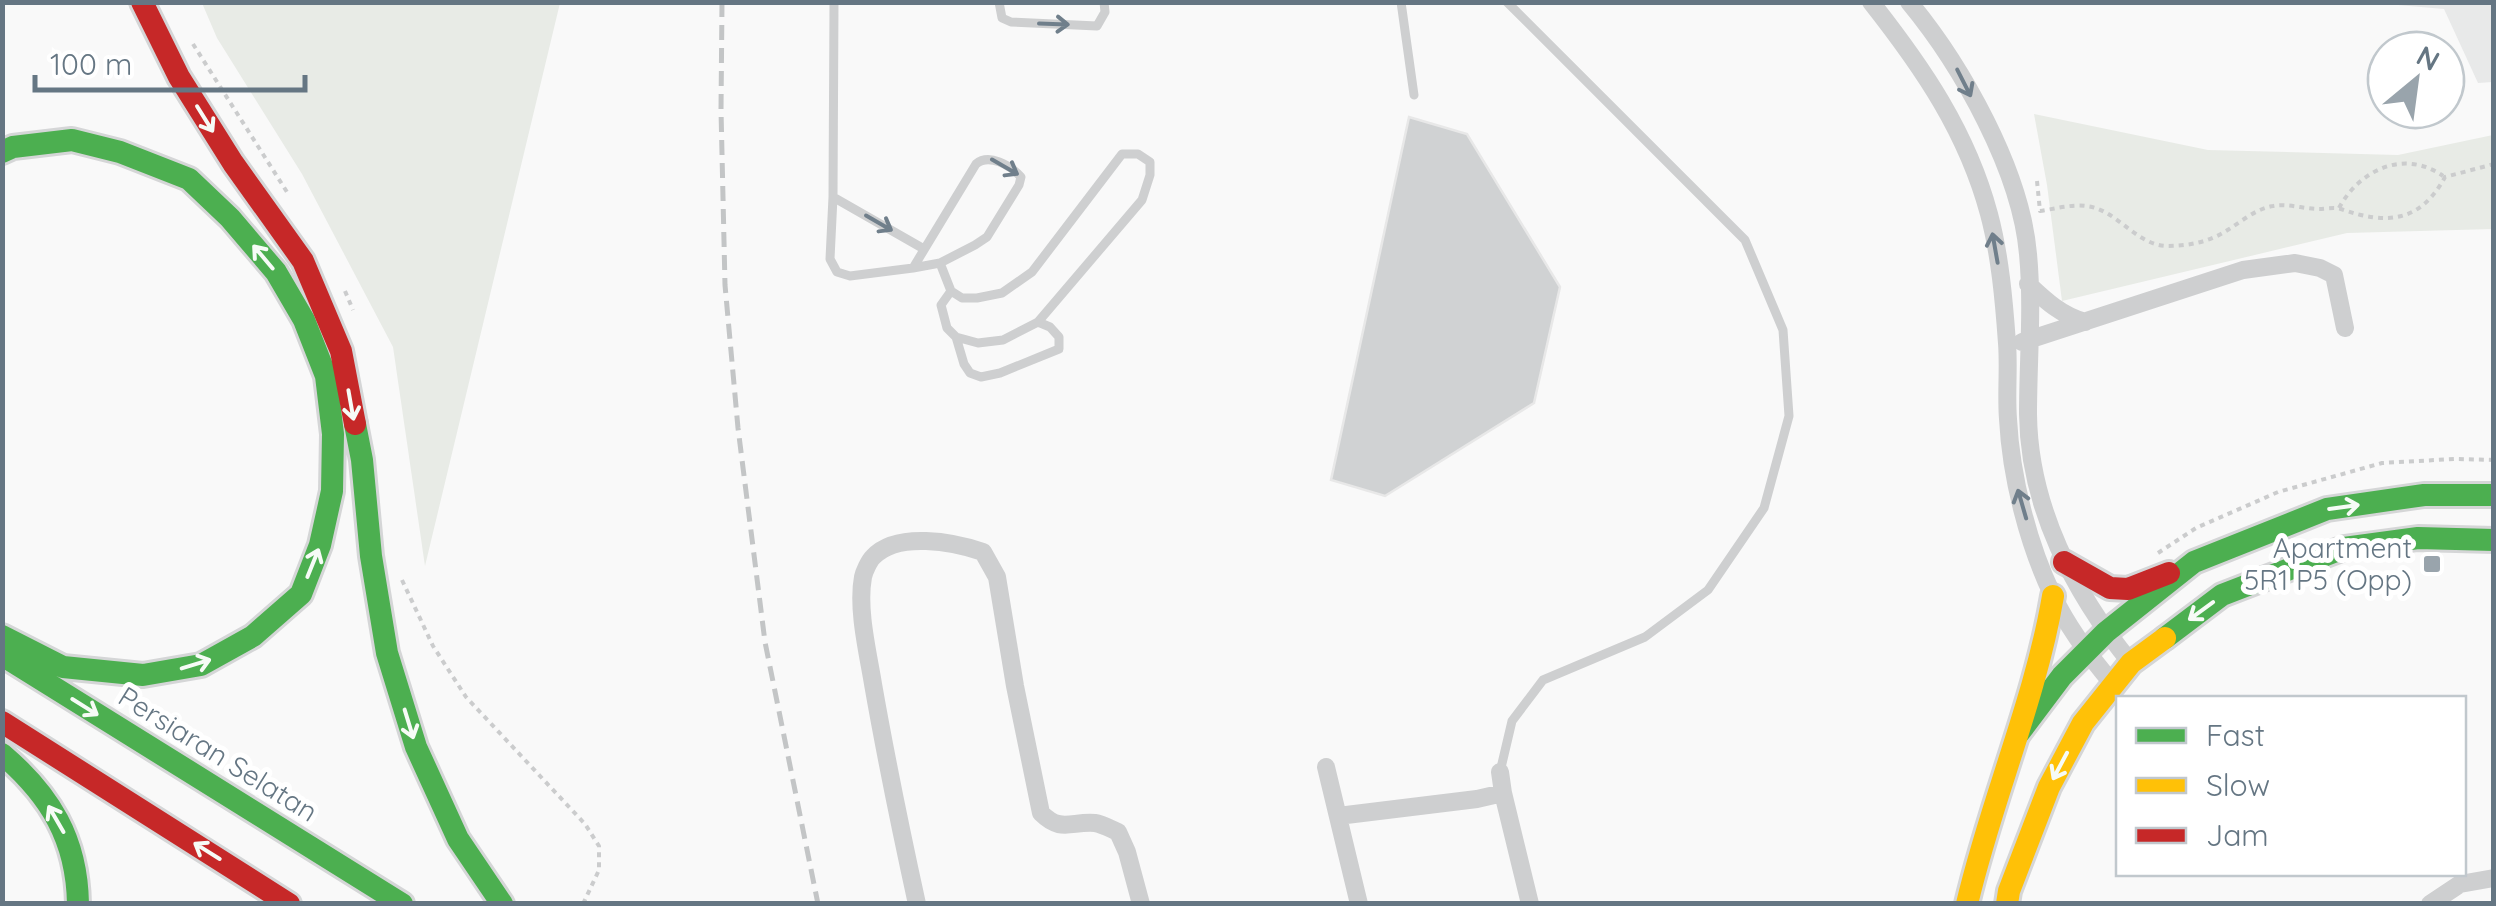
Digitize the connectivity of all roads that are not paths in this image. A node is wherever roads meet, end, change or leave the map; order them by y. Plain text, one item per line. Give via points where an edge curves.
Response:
1 (142, 2) edge
2 (834, 2) edge
3 (999, 2) edge
4 (1104, 2) edge
5 (1401, 2) edge
6 (1507, 2) edge
7 (1871, 2) edge
8 (1909, 2) edge
9 (1414, 95) dead end
10 (2, 152) edge
11 (833, 197) junction
12 (924, 249) junction
13 (940, 262) junction
14 (912, 268) junction
15 (2028, 284) junction
16 (951, 290) junction
17 (1038, 322) junction
18 (2086, 322) junction
19 (2345, 328) dead end
20 (956, 338) junction
21 (2030, 341) junction
22 (2007, 345) junction
23 (2494, 495) edge
24 (2494, 540) edge
25 (2064, 562) junction
26 (2194, 562) junction
27 (2053, 596) junction
28 (2106, 632) junction
29 (2, 636) edge
30 (2086, 652) junction
31 (2, 656) edge
32 (2131, 663) junction
33 (2113, 684) junction
34 (2, 722) edge
35 (2020, 733) junction
36 (2, 754) edge
37 (1326, 767) dead end
38 (1500, 772) joint
39 (1503, 793) junction
40 (1338, 816) junction
41 (2494, 878) edge
42 (78, 904) edge
43 (289, 904) edge
44 (402, 904) edge
45 (502, 904) edge
46 (917, 904) edge
47 (1141, 904) edge
48 (1359, 904) edge
49 (1530, 904) edge
50 (1967, 904) edge
51 (2006, 904) edge
52 (2430, 904) edge

1 -> 45 main road via 188,92 303,261 341,351 387,652 416,747 451,824
2 - 11 lane
3 -> 4 lane via 1002,18 1011,22 1097,26
5 - 9 lane
6 - 38 lane via 1745,240 1783,330 1788,416 1764,508 1708,590 1646,637 1543,680 1512,721
22 -> 7 street via 1989,214 1960,132
8 -> 15 street via 1957,68 1994,140 2019,205
29 -> 10 main road via 63,667 143,675 200,665 253,636 301,594 332,491 334,434 326,376 304,320 276,272 189,179 72,140
11 -> 12 lane
11 - 14 lane via 830,259 838,272
12 -> 13 lane via 976,164 989,158 1015,170 1019,185 986,237
12 - 14 lane
13 - 14 lane
13 - 16 lane
15 - 18 street via 2049,304
15 - 21 street
16 - 17 lane via 962,298 1002,293 1032,272 1122,154 1138,154 1150,162 1142,200
16 - 20 lane via 941,305
17 - 20 lane via 1003,340
17 - 20 lane via 1059,338 1058,349 981,377 964,364
18 - 19 street via 2243,270 2294,262 2334,275
18 - 21 street
21 - 22 street
21 - 25 street via 2034,477
27 -> 22 street via 2017,488
26 -> 23 main road via 2327,509 2424,495
24 -> 32 main road via 2418,538 2344,548 2222,596
25 - 26 main road via 2110,588 2128,589
25 - 28 street
26 - 28 main road
27 - 30 street
27 - 35 main road
28 - 30 main road
28 - 32 street
30 - 33 street
30 - 35 main road
31 -> 44 main road, Persiaran Selatan
32 - 33 main road
33 -> 51 main road via 2049,787
43 -> 34 main road
35 - 50 main road
42 -> 36 main road via 73,855 59,819
37 - 40 street
38 - 39 street
39 - 40 street
39 - 49 street
40 - 48 street
41 - 52 street via 2460,884
46 - 47 street via 863,626 863,576 872,557 891,545 922,541 983,552 997,577 1041,814 1051,824 1097,823 1118,832

